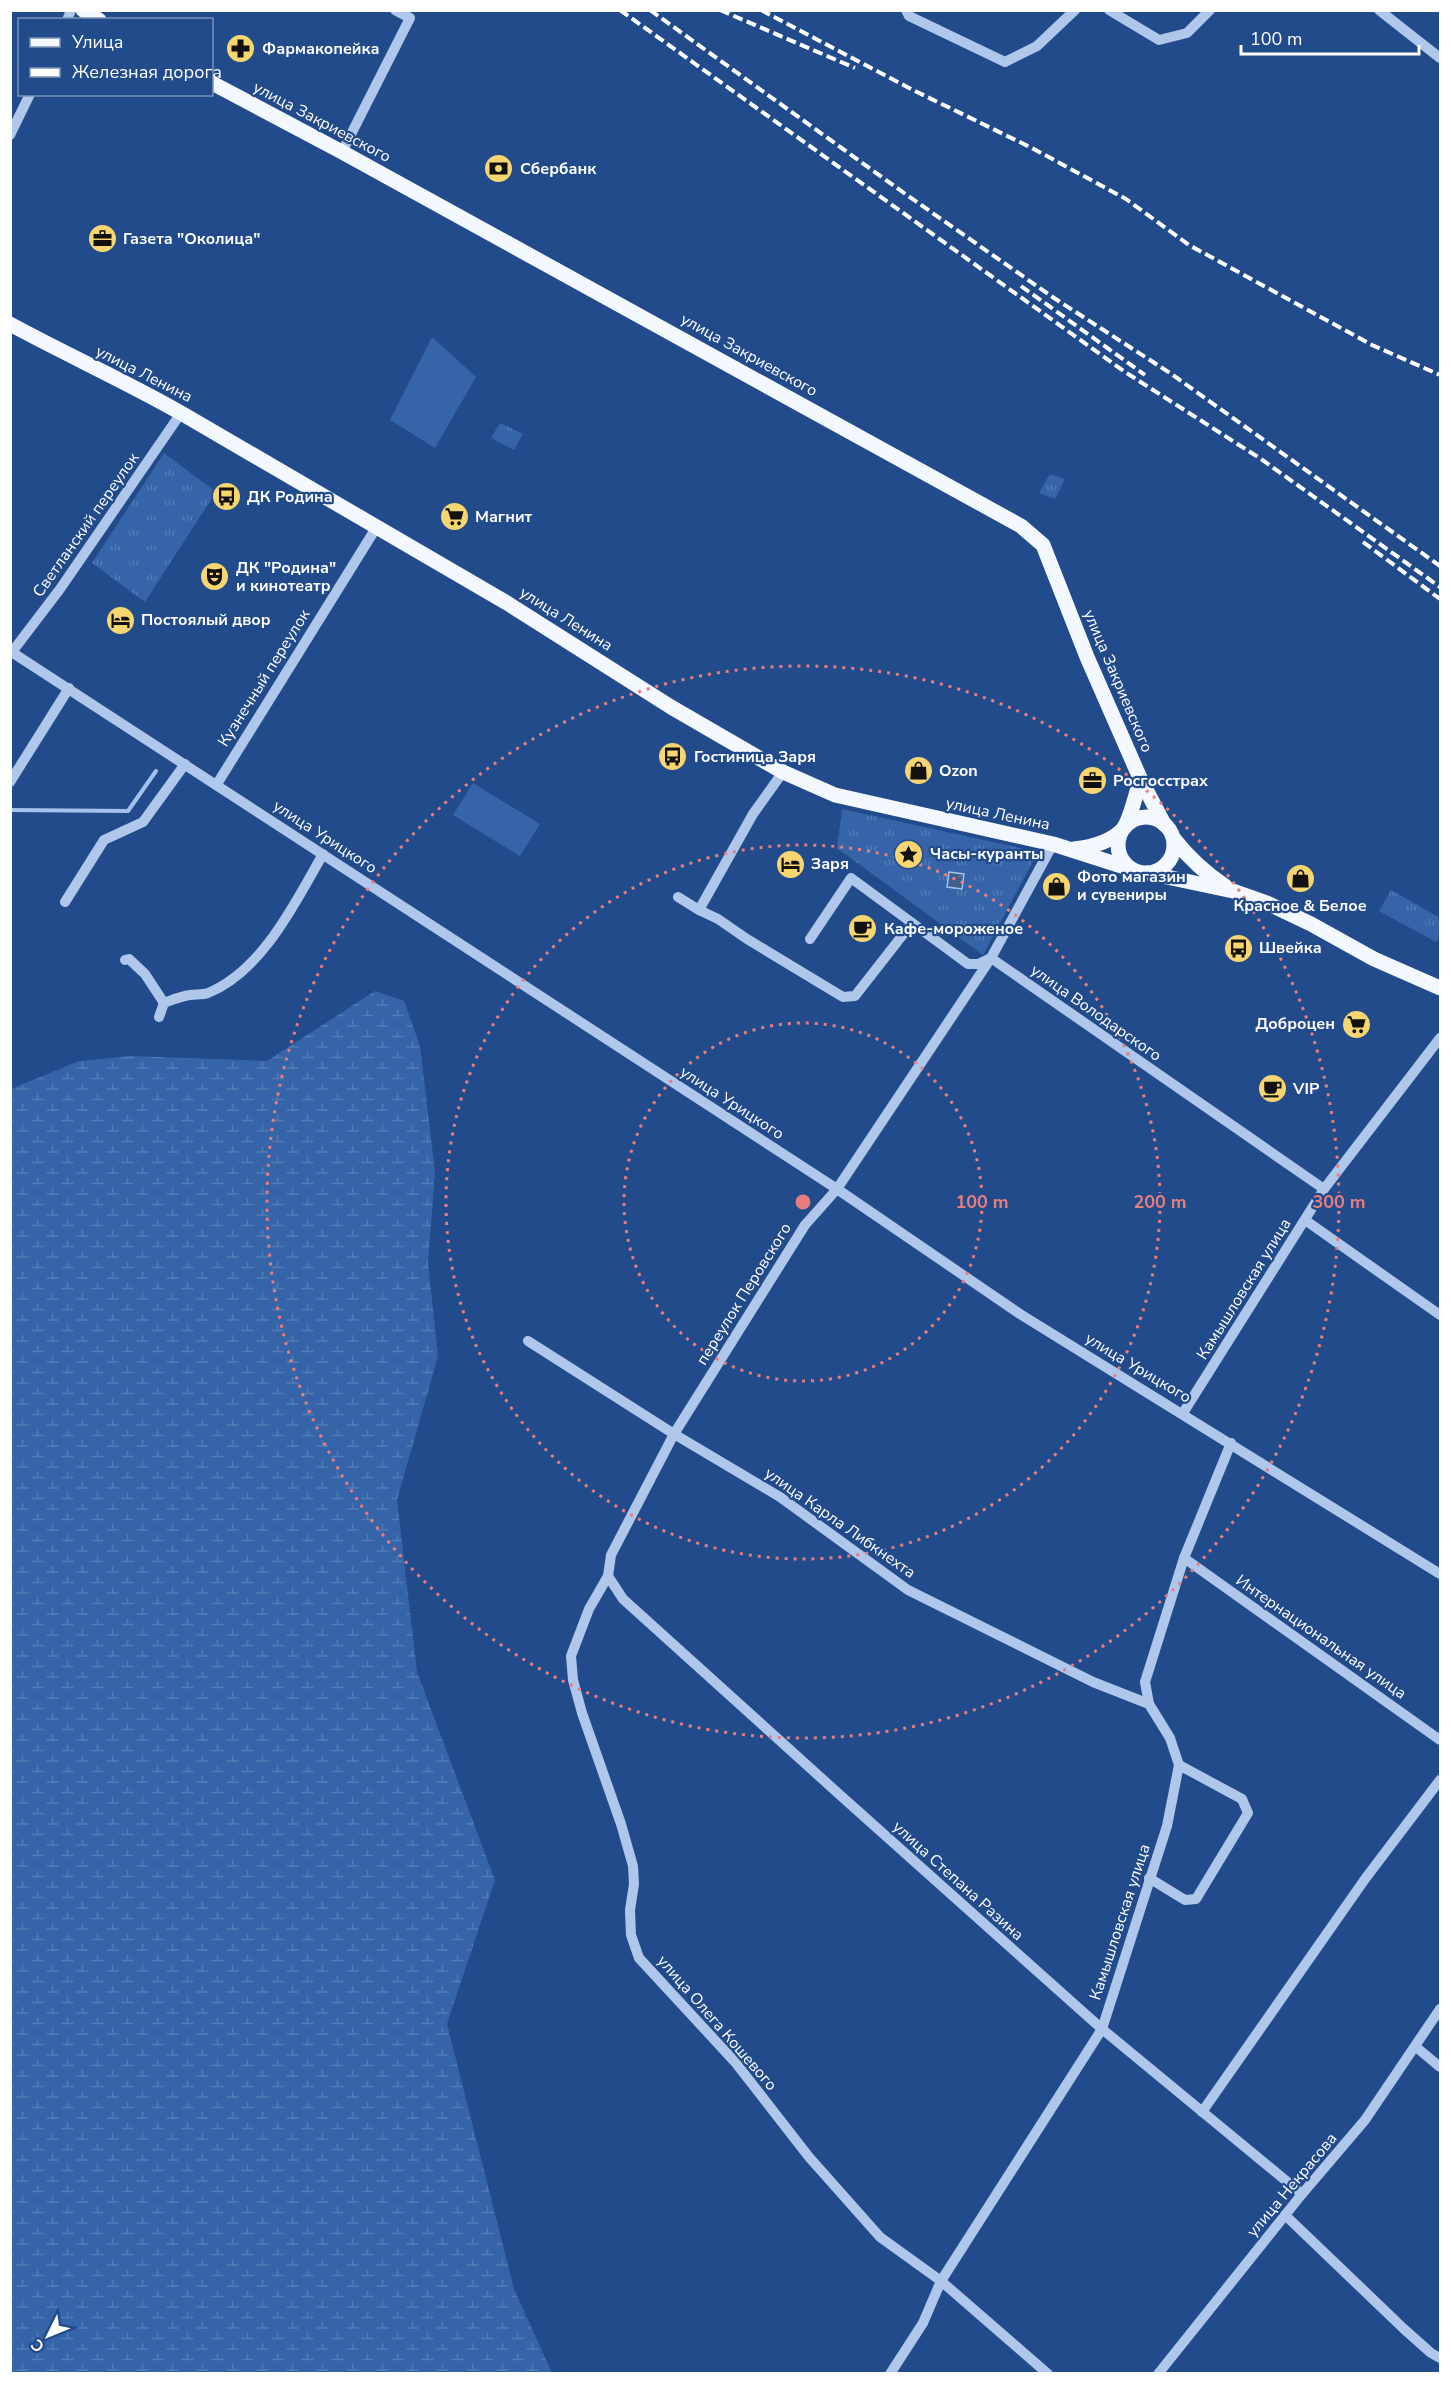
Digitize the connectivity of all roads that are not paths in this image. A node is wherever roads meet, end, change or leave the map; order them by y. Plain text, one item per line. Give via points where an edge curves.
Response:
1 (83, 10) edge
2 (395, 10) edge
3 (906, 10) edge
4 (1075, 10) edge
5 (1109, 10) edge
6 (1210, 10) edge
7 (1379, 10) edge
8 (96, 18) edge
9 (1440, 58) edge
10 (213, 84) edge
11 (29, 96) edge
12 (10, 135) edge
13 (342, 152) junction
14 (10, 324) edge
15 (181, 413) junction
16 (376, 528) junction
17 (11, 651) edge
18 (69, 688) junction
19 (185, 764) junction
20 (783, 772) junction
21 (1140, 778) junction
22 (10, 782) edge
23 (217, 784) junction
24 (1164, 824) junction
25 (1124, 828) junction
26 (1174, 839) junction
27 (1053, 844) junction
28 (324, 854) junction
29 (1131, 869) junction
30 (1148, 873) junction
31 (1233, 891) junction
32 (678, 897) dead end
33 (64, 902) dead end
34 (699, 910) junction
35 (912, 923) junction
36 (810, 939) dead end
37 (991, 958) junction
38 (124, 960) dead end
39 (1440, 988) edge
40 (164, 1003) junction
41 (159, 1017) dead end
42 (1440, 1038) edge
43 (837, 1189) junction
44 (1324, 1189) junction
45 (1305, 1220) junction
46 (1440, 1315) edge
47 (528, 1341) dead end
48 (1183, 1413) junction
49 (674, 1434) junction
50 (1231, 1443) junction
51 (1184, 1558) junction
52 (1440, 1574) edge
53 (608, 1576) junction
54 (571, 1656) joint
55 (1149, 1704) junction
56 (1440, 1740) edge
57 (1179, 1765) junction
58 (1440, 1780) edge
59 (1149, 1878) junction
60 (1440, 2009) edge
61 (1102, 2028) junction
62 (1416, 2047) junction
63 (1440, 2067) edge
64 (1202, 2112) junction
65 (1302, 2194) junction
66 (1285, 2215) junction
67 (941, 2281) junction
68 (1440, 2358) edge
69 (890, 2373) edge
70 (1048, 2373) edge
71 (1158, 2373) edge

1 - 8 main road
2 - 13 street via 410,18
3 - 4 street via 909,16 1005,62 1037,46
5 - 6 street via 1159,40 1187,33
7 - 9 street
10 - 13 main road, улица Закриевского
11 - 12 street
13 - 21 main road, улица Закриевского via 1021,526 1043,545
14 - 15 main road, улица Ленина
15 - 16 main road, улица Ленина
15 - 17 street, Светланский переулок via 60,589
16 - 20 main road, улица Ленина via 507,603 671,707
16 - 23 street, Кузнечный переулок
17 - 18 street, улица Урицкого
18 - 19 street, улица Урицкого
18 - 22 street
19 - 23 street, улица Урицкого
19 - 33 street via 143,822 104,840
20 - 27 main road, улица Ленина via 836,795
20 - 34 street via 753,814
21 - 24 main road, улица Закриевского
21 - 25 main road
23 - 28 street, улица Урицкого
24 - 25 main road via 1148,817
24 - 26 main road
25 - 27 main road via 1090,847 1073,849
25 - 29 main road via 1118,846 1124,863
26 - 30 main road via 1166,866
26 - 31 main road via 1207,874
27 - 29 main road, улица Ленина
27 - 37 street, переулок Перовского
28 - 40 street via 257,958 215,990
28 - 43 street, улица Урицкого
29 - 30 main road, улица Ленина
30 - 31 main road, улица Ленина
31 - 39 main road, улица Ленина via 1267,903 1374,959
32 - 34 street
34 - 35 street via 843,997 855,996
35 - 36 street via 851,879
35 - 37 street via 968,964
37 - 43 street, переулок Перовского
37 - 44 street, улица Володарского
38 - 40 street via 137,964
40 - 41 street
42 - 44 street, Камышловская улица
43 - 48 street, улица Урицкого via 1020,1314
43 - 49 street, переулок Перовского via 805,1225
44 - 45 street, Камышловская улица
45 - 46 street
45 - 48 street, Камышловская улица
47 - 49 street, улица Карла Либкнехта
48 - 50 street, улица Урицкого
49 - 53 street, переулок Перовского via 610,1555
49 - 55 street, улица Карла Либкнехта via 780,1497 908,1590 1093,1682
50 - 51 street
50 - 52 street, улица Урицкого
51 - 55 street via 1145,1682
51 - 56 street, Интернациональная улица
53 - 54 street, переулок Перовского
53 - 61 street, улица Степана Разина via 623,1599
54 - 67 street, улица Олега Кошевого via 582,1713 633,1866 631,1935 639,1958 735,2062 809,2157 880,2237
55 - 57 street via 1170,1738
57 - 59 street, Камышловская улица via 1167,1826
57 - 59 street via 1242,1799 1248,1813 1196,1899 1185,1900
58 - 64 street via 1365,1879
59 - 61 street, Камышловская улица
60 - 62 street, улица Некрасова
61 - 64 street, улица Степана Разина
61 - 67 street, Камышловская улица
62 - 63 street
62 - 65 street, улица Некрасова via 1365,2120
64 - 65 street, улица Степана Разина
65 - 66 street, улица Некрасова
66 - 68 street via 1404,2329
66 - 71 street, улица Некрасова
67 - 69 street, Камышловская улица via 933,2305
67 - 70 street, улица Олега Кошевого

